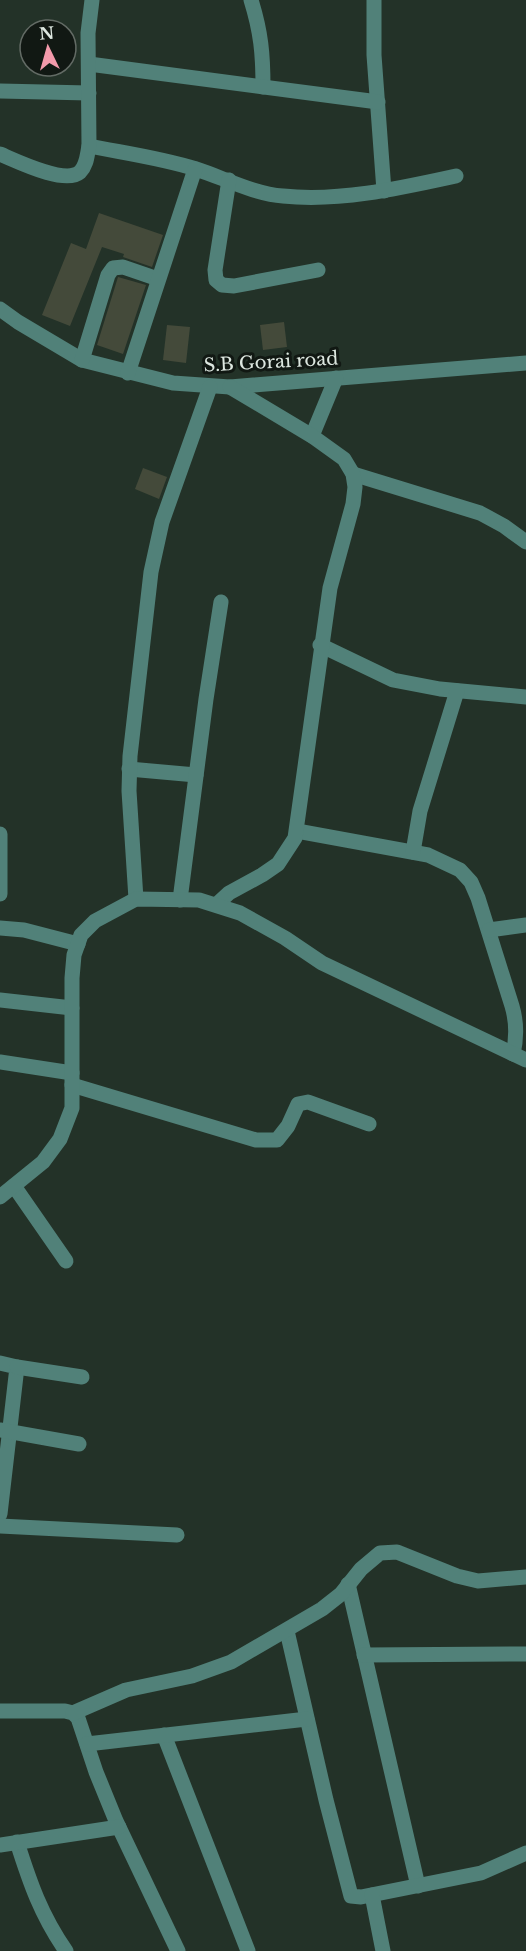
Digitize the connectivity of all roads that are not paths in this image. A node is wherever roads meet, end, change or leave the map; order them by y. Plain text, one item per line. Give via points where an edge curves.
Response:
1 (92, 0) edge
2 (251, 0) edge
3 (374, 0) edge
4 (89, 64) junction
5 (263, 87) junction
6 (0, 91) edge
7 (89, 93) junction
8 (378, 102) junction
9 (89, 146) junction
10 (0, 154) edge
11 (195, 169) junction
12 (456, 177) dead end
13 (229, 180) junction
14 (384, 191) junction
15 (318, 270) dead end
16 (158, 279) junction
17 (0, 309) edge
18 (82, 360) junction
19 (526, 363) edge
20 (128, 373) junction
21 (336, 378) junction
22 (210, 387) junction
23 (230, 387) junction
24 (312, 436) junction
25 (352, 474) junction
26 (526, 542) edge
27 (221, 602) dead end
28 (320, 645) junction
29 (457, 691) junction
30 (526, 697) edge
31 (129, 769) junction
32 (196, 775) junction
33 (297, 831) junction
34 (0, 834) edge
35 (413, 852) junction
36 (0, 894) edge
37 (136, 899) junction
38 (180, 900) junction
39 (216, 905) junction
40 (526, 924) edge
41 (0, 928) edge
42 (489, 930) junction
43 (78, 944) junction
44 (0, 1000) edge
45 (72, 1008) junction
46 (519, 1057) edge
47 (0, 1062) edge
48 (72, 1079) junction
49 (369, 1124) dead end
50 (14, 1186) junction
51 (0, 1197) edge
52 (66, 1261) dead end
53 (0, 1363) edge
54 (18, 1367) junction
55 (81, 1377) dead end
56 (5, 1431) edge
57 (79, 1444) dead end
58 (0, 1514) edge
59 (0, 1526) edge
60 (177, 1535) dead end
61 (526, 1577) edge
62 (348, 1584) junction
63 (287, 1631) junction
64 (526, 1654) edge
65 (364, 1655) junction
66 (0, 1711) edge
67 (73, 1713) junction
68 (307, 1719) junction
69 (164, 1735) junction
70 (87, 1744) junction
71 (119, 1827) junction
72 (17, 1842) junction
73 (0, 1845) edge
74 (526, 1853) edge
75 (418, 1886) junction
76 (372, 1895) junction
77 (66, 1951) edge
78 (178, 1951) edge
79 (248, 1951) edge
80 (383, 1951) edge

1 - 4 street
2 - 5 street via 263,49
3 - 8 street
4 - 5 street
4 - 7 street
5 - 8 street
6 - 7 street
7 - 9 street
8 - 14 street
9 - 10 street via 81,171 74,176 55,175
9 - 11 street
11 - 13 street
11 - 16 street
12 - 14 street
13 - 14 street via 282,196
13 - 15 street via 216,280 234,286
16 - 18 street via 123,267 113,268
16 - 20 street
17 - 18 street, S.B Gorai road
18 - 20 street, S.B Gorai road
19 - 21 street, S.B Gorai road
20 - 22 street, S.B Gorai road via 173,384
21 - 23 street, S.B Gorai road
21 - 24 street
22 - 23 street, S.B Gorai road
22 - 31 street via 162,522 151,572
23 - 24 street
24 - 25 street via 344,459
25 - 26 street via 480,513
25 - 28 street via 354,504 330,588
27 - 32 street
28 - 29 street via 393,680
28 - 33 street
29 - 30 street
29 - 35 street via 420,811
31 - 32 street
31 - 37 street
32 - 38 street
33 - 35 street
33 - 39 street via 278,864 229,892
34 - 36 street
35 - 42 street via 460,870 475,890
37 - 38 street
37 - 43 street via 95,921
38 - 39 street
39 - 46 street via 240,913 322,963
40 - 42 street
41 - 43 street
42 - 46 street via 516,1022
43 - 45 street
44 - 45 street
45 - 48 street
47 - 48 street
48 - 49 street via 267,1142 284,1133 302,1102
48 - 50 street via 72,1108 60,1139 43,1162
50 - 51 street
50 - 52 street
53 - 54 street
54 - 55 street
54 - 56 street
56 - 57 street
56 - 58 street
59 - 60 street
61 - 62 street via 478,1581 388,1552 372,1559
62 - 63 street via 322,1610
62 - 65 street
63 - 67 street via 214,1669 126,1690
63 - 68 street
64 - 65 street
65 - 75 street
66 - 67 street
67 - 70 street
68 - 69 street
68 - 76 street via 349,1894
69 - 70 street
69 - 79 street
70 - 71 street
71 - 72 street
71 - 78 street
72 - 73 street
72 - 77 street via 36,1899
74 - 75 street via 481,1873
75 - 76 street
76 - 80 street

